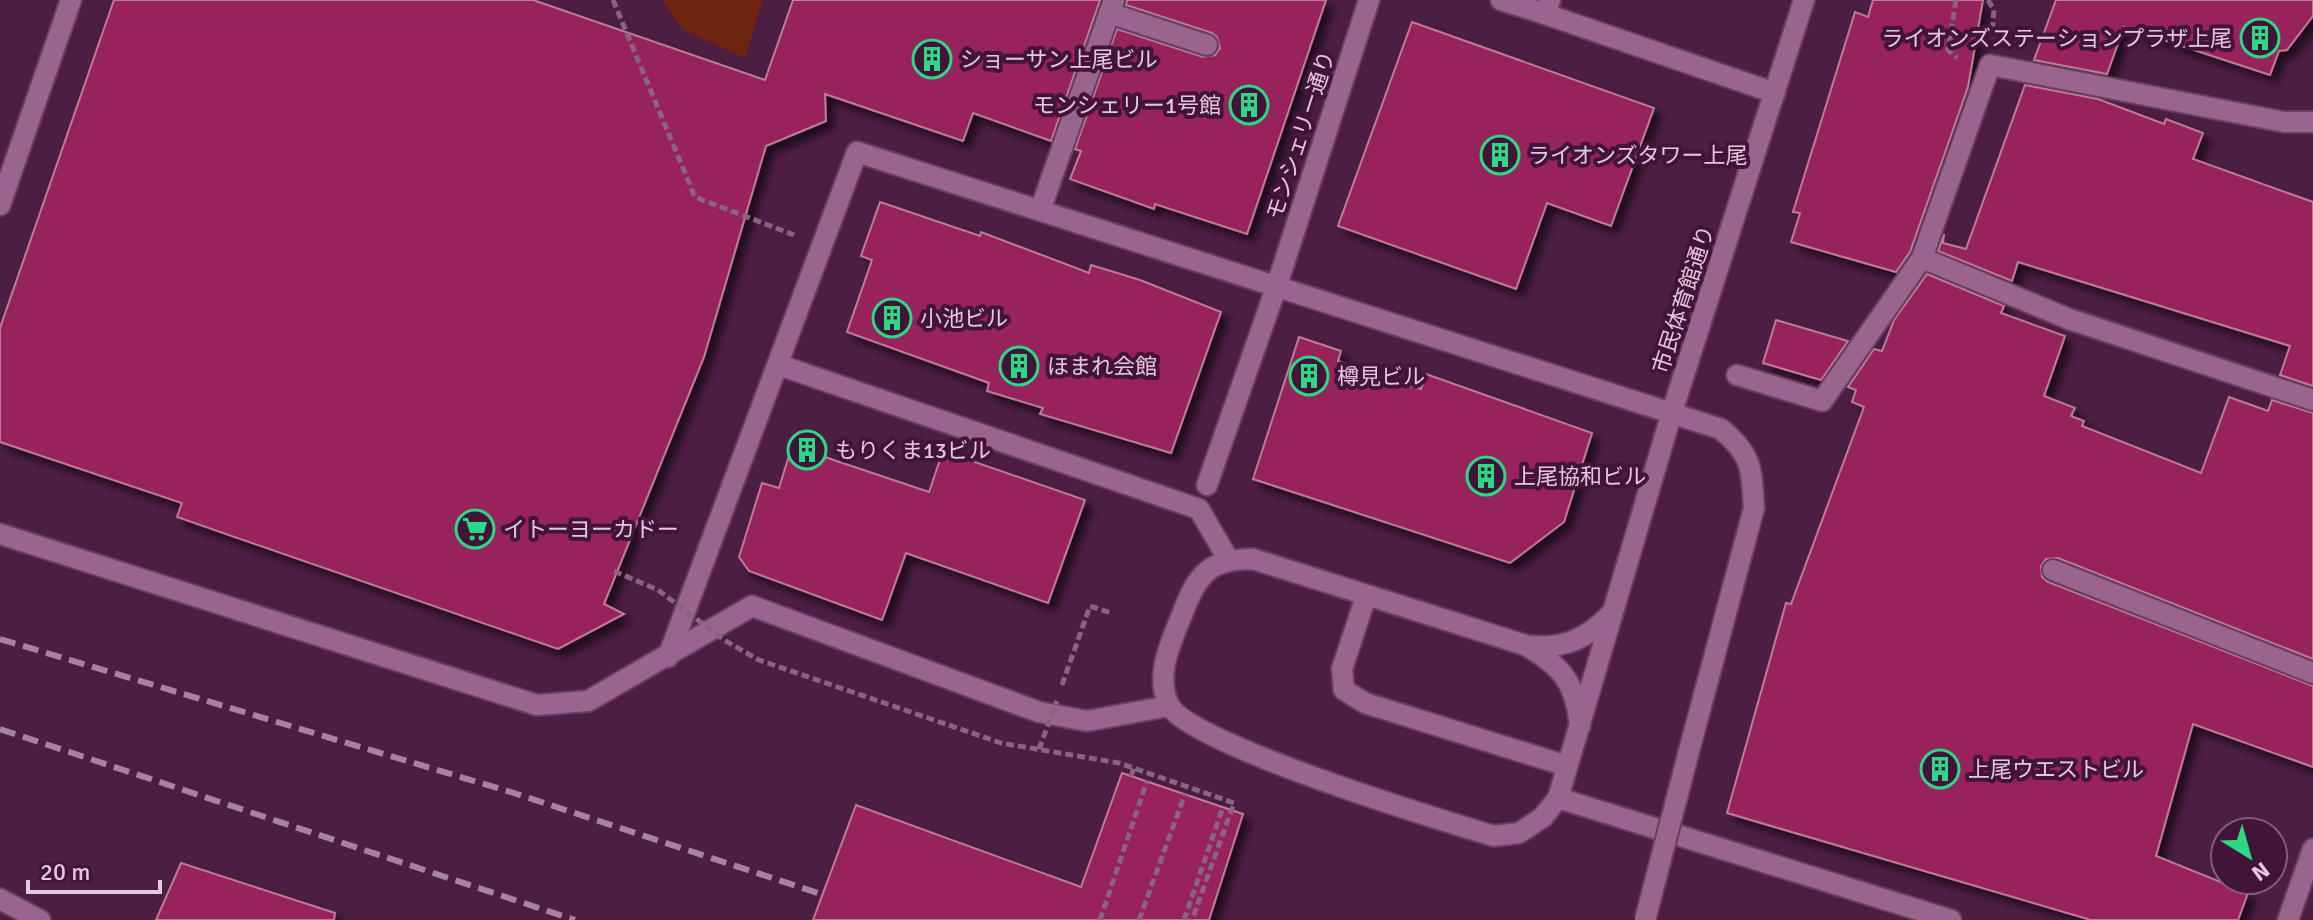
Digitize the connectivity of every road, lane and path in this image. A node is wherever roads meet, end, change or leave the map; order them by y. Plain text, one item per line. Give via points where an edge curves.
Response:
1 (71, 0) edge
2 (613, 0) edge
3 (1369, 0) edge
4 (1501, 0) edge
5 (1804, 0) edge
6 (1956, 0) edge
7 (1111, 7) edge
8 (1547, 7) edge
9 (1207, 45) dead end
10 (1990, 65) junction
11 (1775, 93) junction
12 (2313, 122) edge
13 (0, 205) edge
14 (1041, 208) junction
15 (821, 246) junction
16 (1922, 258) junction
17 (1277, 285) junction
18 (779, 365) junction
19 (1737, 375) dead end
20 (2313, 400) edge
21 (1672, 412) junction
22 (1207, 485) dead end
23 (0, 534) edge
24 (1228, 559) junction
25 (2053, 570) dead end
26 (614, 571) dead end
27 (1366, 596) junction
28 (1111, 613) dead end
29 (1612, 613) junction
30 (1525, 645) junction
31 (668, 657) junction
32 (2313, 673) edge
33 (1169, 706) junction
34 (1580, 726) junction
35 (1039, 749) junction
36 (1567, 766) junction
37 (1134, 768) junction
38 (1131, 776) dead end
39 (1147, 781) dead end
40 (1185, 794) dead end
41 (1558, 798) junction
42 (1223, 807) dead end
43 (2312, 855) edge
44 (0, 899) edge
45 (40, 920) edge
46 (1100, 920) edge
47 (1139, 920) edge
48 (1184, 920) edge
49 (1192, 920) edge
50 (1645, 920) edge
51 (1951, 920) edge
52 (2288, 920) edge

1 - 13 street
2 - 15 path via 695,197
3 - 17 street, モンシェリー通り
4 - 8 street
5 - 11 street, 市民体育館通り
6 - 10 path via 1948,50 1963,62
7 - 9 street
7 - 14 street
8 - 11 street
10 - 12 street via 2284,122
10 - 16 street
11 - 21 street, 市民体育館通り
14 - 15 street via 857,152
14 - 17 street
15 - 18 street
16 - 19 street via 1822,401
16 - 20 street via 2069,319
17 - 21 street
17 - 22 street, モンシェリー通り
18 - 24 street via 1199,509
18 - 31 street
21 - 29 street, 市民体育館通り
21 - 50 street, bridge via 1721,429 1744,449 1754,508
23 - 31 street via 537,705 588,701
24 - 27 street via 1253,559
24 - 33 street via 1194,584 1165,664
25 - 32 street
26 - 35 path, bridge via 658,590 759,660 1001,743
27 - 30 street
27 - 36 street via 1342,669 1344,690 1365,703
28 - 35 path, bridge via 1090,606
29 - 30 street via 1576,641 1554,648
29 - 34 street, 市民体育館通り
30 - 34 street via 1566,676
31 - 33 street via 752,606 1039,712 1087,721
33 - 41 street via 1198,730 1256,754 1494,836 1519,833 1543,817
34 - 36 street, 市民体育館通り
35 - 37 path, bridge
36 - 41 street, 市民体育館通り
37 - 38 path, bridge
37 - 49 path, bridge via 1234,803
39 - 46 path
40 - 47 path
41 - 51 street
42 - 48 path
43 - 52 street
44 - 45 street

